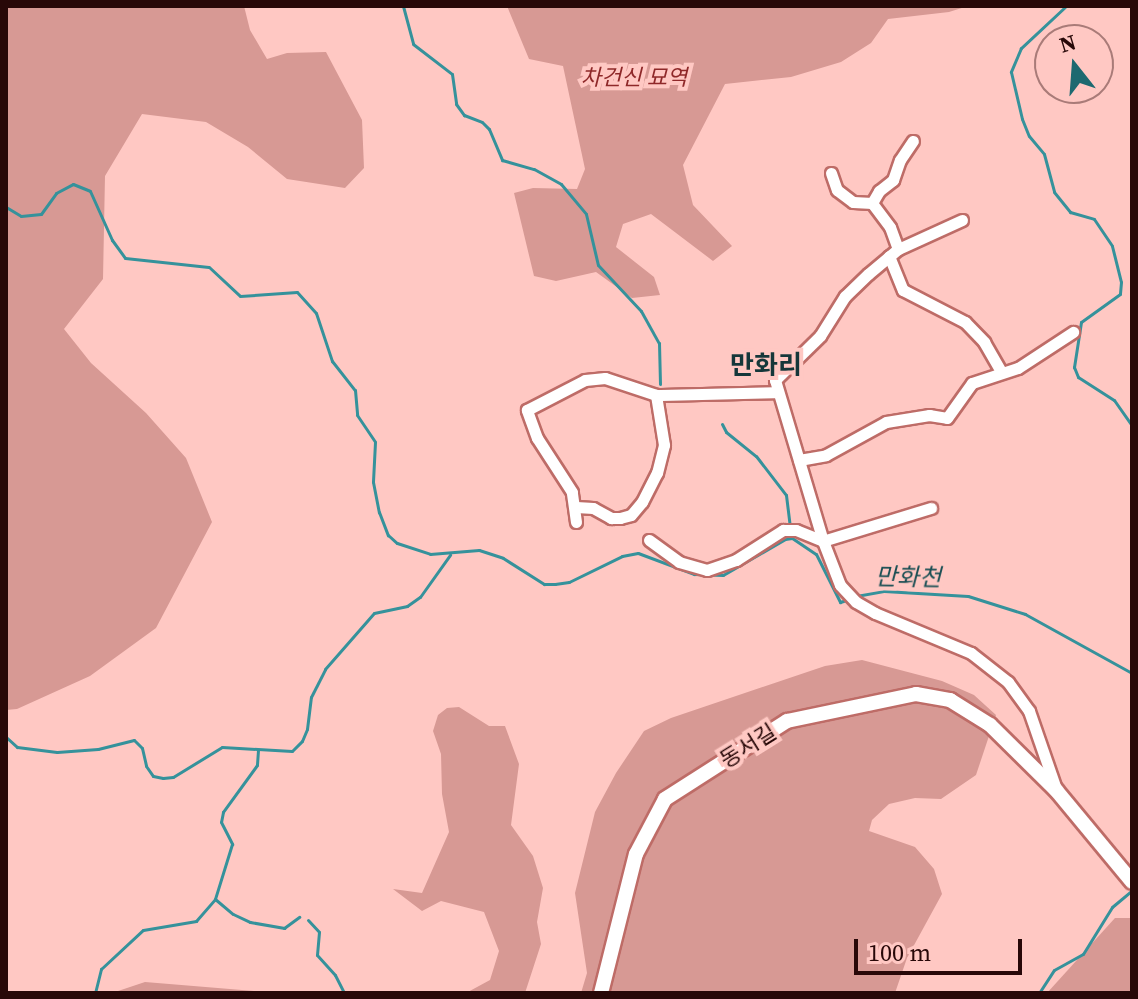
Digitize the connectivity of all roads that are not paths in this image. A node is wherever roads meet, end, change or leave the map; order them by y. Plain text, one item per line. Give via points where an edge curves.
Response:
1 (913, 141) dead end
2 (831, 173) dead end
3 (872, 203) junction
4 (962, 220) dead end
5 (894, 253) junction
6 (1073, 332) dead end
7 (1001, 372) junction
8 (778, 392) junction
9 (656, 395) junction
10 (799, 460) junction
11 (576, 507) junction
12 (931, 508) dead end
13 (576, 522) dead end
14 (649, 540) dead end
15 (823, 541) junction
16 (1045, 754) junction
17 (1030, 764) junction
18 (1056, 790) junction
19 (1132, 882) edge
20 (601, 993) edge

1 - 3 street via 893,180
2 - 3 street via 837,190 853,202
3 - 5 street via 890,227
4 - 5 street
5 - 7 street via 903,290 965,322
5 - 8 street via 845,296 820,336 784,368 775,380
6 - 7 street via 1018,368
7 - 10 street via 972,383 947,418 929,415 886,422 826,455
8 - 9 street
8 - 10 street, 동서길
9 - 11 street via 664,445 642,502 631,515 620,518
9 - 11 street via 615,380 585,380 527,410
10 - 15 street, 동서길
11 - 13 street
12 - 15 street
14 - 15 street via 679,562 707,570 736,560 777,533 792,530
15 - 16 street, 동서길 via 840,585 852,598 989,666 1022,698
16 - 17 street
16 - 18 street, 동서길
17 - 18 street, 동서길
17 - 20 street, 동서길 via 990,725 950,700 916,694 787,721 665,799 636,854
18 - 19 street, 동서길

